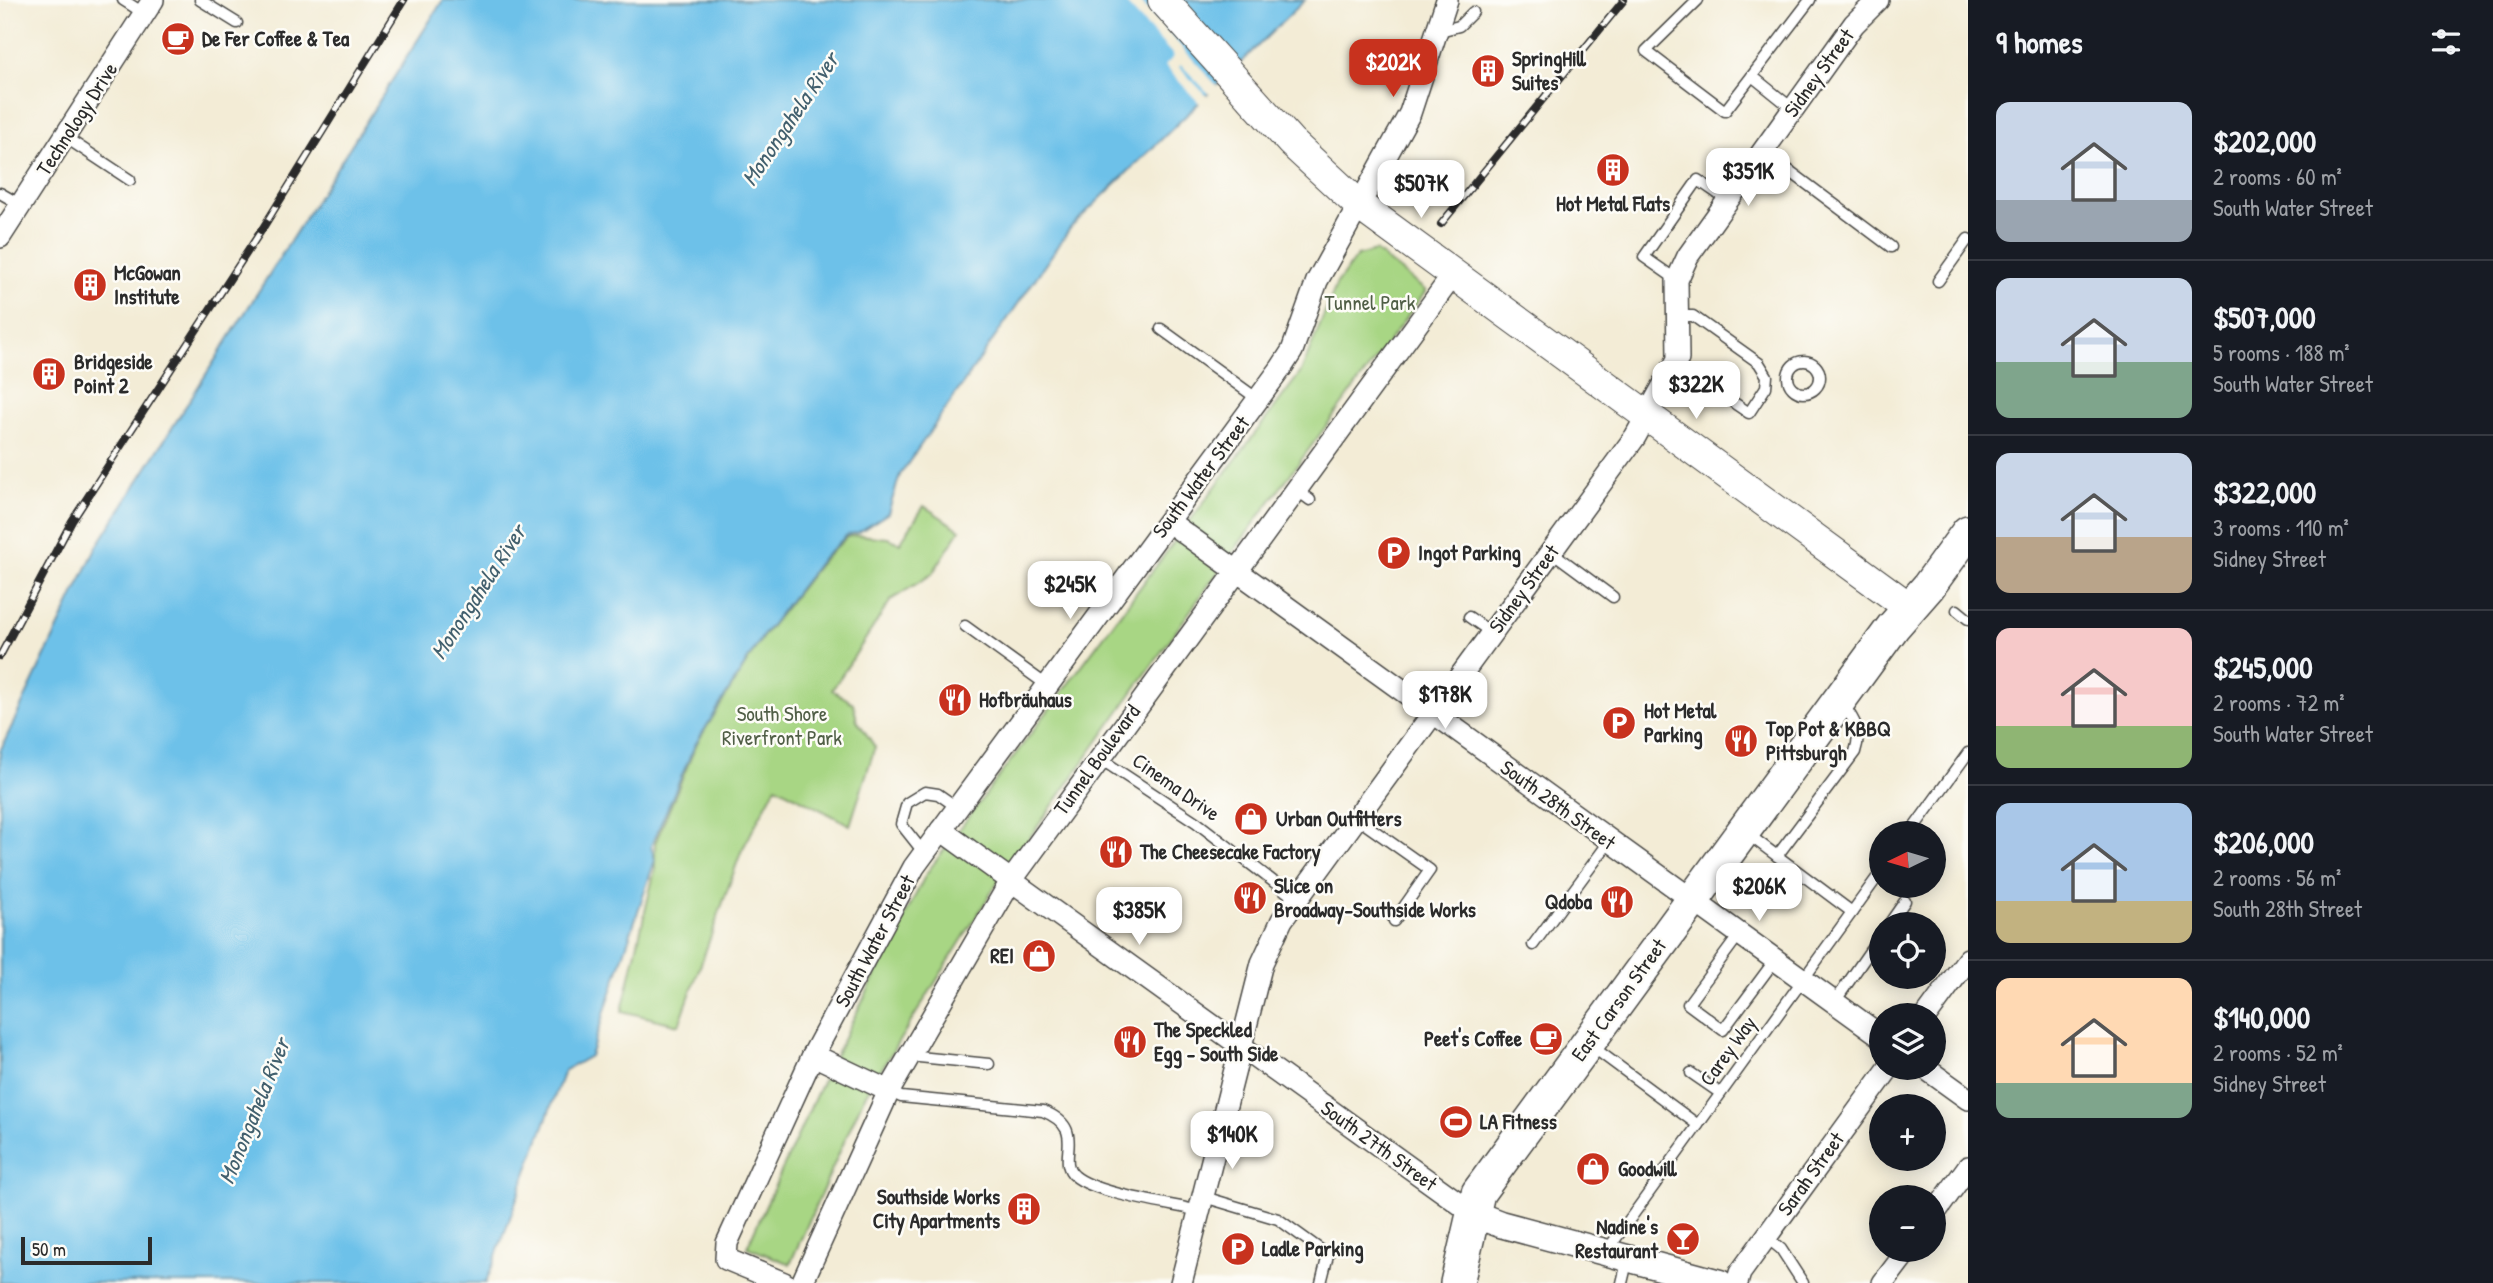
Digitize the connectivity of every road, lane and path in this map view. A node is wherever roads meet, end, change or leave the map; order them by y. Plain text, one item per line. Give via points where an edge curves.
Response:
1 (123, 0) edge
2 (200, 0) edge
3 (1163, 0) edge
4 (1447, 0) edge
5 (1698, 0) edge
6 (1810, 0) edge
7 (1878, 0) edge
8 (149, 7) edge
9 (1473, 12) dead end
10 (237, 23) dead end
11 (1436, 32) junction
12 (1752, 76) junction
13 (1793, 109) junction
14 (65, 137) junction
15 (1763, 151) junction
16 (130, 180) dead end
17 (0, 193) edge
18 (1727, 200) junction
19 (21, 205) junction
20 (1360, 206) junction
21 (0, 237) edge
22 (1968, 239) edge
23 (1891, 247) dead end
24 (1453, 275) junction
25 (1677, 280) junction
26 (1938, 281) dead end
27 (1679, 316) junction
28 (1161, 329) dead end
29 (1767, 376) junction
30 (1788, 376) dead end
31 (1709, 386) dead end
32 (1259, 400) junction
33 (1646, 416) junction
34 (1169, 522) junction
35 (1967, 534) edge
36 (1552, 552) junction
37 (1236, 571) junction
38 (1614, 597) dead end
39 (1910, 608) junction
40 (1956, 610) dead end
41 (1469, 617) dead end
42 (1968, 619) edge
43 (965, 626) dead end
44 (1492, 633) junction
45 (1048, 686) junction
46 (1840, 699) junction
47 (1432, 713) junction
48 (1968, 754) edge
49 (1099, 758) junction
50 (957, 808) junction
51 (1355, 817) junction
52 (1919, 821) edge
53 (941, 830) junction
54 (1744, 831) junction
55 (1609, 842) junction
56 (924, 853) junction
57 (1777, 856) junction
58 (1011, 881) junction
59 (1869, 889) edge
60 (1296, 899) junction
61 (1692, 901) junction
62 (1905, 901) dead end
63 (1853, 912) junction
64 (1897, 912) edge
65 (1394, 921) dead end
66 (1739, 935) junction
67 (1533, 946) dead end
68 (1869, 952) edge
69 (1968, 959) edge
70 (1775, 960) junction
71 (1803, 979) junction
72 (1834, 1003) junction
73 (1936, 1003) edge
74 (1869, 1028) edge
75 (1588, 1044) junction
76 (1242, 1048) junction
77 (813, 1055) junction
78 (909, 1056) junction
79 (989, 1063) dead end
80 (1691, 1073) dead end
81 (1880, 1080) edge
82 (1942, 1080) edge
83 (890, 1091) junction
84 (1720, 1093) junction
85 (1968, 1099) edge
86 (1698, 1125) junction
87 (1968, 1167) edge
88 (1946, 1197) edge
89 (1202, 1204) junction
90 (1474, 1214) junction
91 (1766, 1237) junction
92 (1899, 1262) edge
93 (1619, 1264) edge
94 (784, 1283) edge
95 (802, 1283) edge
96 (1181, 1283) edge
97 (1321, 1283) edge
98 (1457, 1283) edge
99 (1720, 1283) edge
100 (1738, 1283) edge
101 (1804, 1283) edge
102 (1884, 1283) edge

1 - 8 lane
2 - 10 lane
3 - 20 main road via 1261,109
4 - 11 street, South Water Street
5 - 12 lane via 1646,51 1725,111
6 - 12 lane
7 - 13 street, Sidney Street via 1854,24
8 - 14 street, Technology Drive
9 - 11 lane via 1459,26
11 - 20 street, South Water Street via 1410,113
12 - 13 lane
13 - 15 street, Sidney Street
14 - 16 lane
14 - 19 street, Technology Drive
15 - 18 street, Sidney Street
15 - 23 lane
17 - 19 lane
18 - 25 street, Sidney Street
18 - 25 lane via 1698,180 1644,257
19 - 21 street, Technology Drive
20 - 24 main road
20 - 32 street, South Water Street via 1317,281 1292,351
22 - 26 lane
24 - 33 main road
24 - 37 street, Tunnel Boulevard via 1303,495
25 - 27 street, Sidney Street
27 - 29 lane via 1693,316 1759,363
27 - 33 street, Sidney Street via 1678,359
28 - 32 lane
29 - 30 lane
29 - 31 lane via 1766,387 1749,413
32 - 34 street, South Water Street
33 - 36 street, Sidney Street
33 - 39 main road
34 - 37 street, South 28th Street
34 - 45 street, South Water Street
35 - 39 main road, East Carson Street
36 - 38 lane
36 - 44 street, Sidney Street
37 - 47 street, South 28th Street
37 - 49 street, Tunnel Boulevard
39 - 46 main road, East Carson Street
40 - 42 lane
41 - 44 lane
43 - 45 lane
44 - 47 street, Sidney Street
45 - 50 street, South Water Street
46 - 54 main road, East Carson Street
46 - 57 lane via 1858,726 1855,752
47 - 51 street, Sidney Street
47 - 55 street, South 28th Street
48 - 52 lane
49 - 58 street, Tunnel Boulevard
49 - 60 lane, Cinema Drive via 1195,822
50 - 53 street, South Water Street
50 - 56 lane via 938,794 925,792 907,803 901,824
51 - 60 street, Sidney Street
51 - 65 lane via 1430,870
53 - 56 street, South Water Street
53 - 58 street, South 27th Street
54 - 57 lane
54 - 61 main road, East Carson Street
55 - 61 street, South 28th Street
55 - 67 lane
56 - 77 street, South Water Street
57 - 63 lane
58 - 76 street, South 27th Street
58 - 78 street, Tunnel Boulevard
59 - 63 lane, Carey Way
60 - 76 street, Sidney Street via 1262,963
61 - 66 street, South 28th Street
61 - 75 main road, East Carson Street
62 - 64 lane
63 - 71 lane, Carey Way
66 - 70 street, South 28th Street
66 - 70 lane via 1688,1004 1723,1030
68 - 72 lane
69 - 73 street
70 - 71 street, South 28th Street
71 - 72 street, South 28th Street
71 - 84 lane, Carey Way
72 - 74 street, South 28th Street
75 - 86 lane
75 - 90 main road, East Carson Street via 1478,1193
76 - 89 street, Sidney Street
76 - 90 street, South 27th Street
77 - 83 street
77 - 94 street, South Water Street via 727,1243 726,1259
78 - 79 lane
78 - 83 street, Tunnel Boulevard
80 - 84 lane
81 - 91 street, Sarah Street
82 - 85 street
83 - 89 lane via 901,1097 1042,1111 1058,1117 1068,1131 1068,1163 1073,1176 1095,1186
83 - 95 street, Tunnel Boulevard
84 - 86 lane, Carey Way
86 - 93 lane, Carey Way
87 - 88 street
89 - 96 street, Sidney Street
89 - 97 lane via 1278,1219 1328,1255
90 - 93 street, South 27th Street
90 - 98 main road, East Carson Street
91 - 100 street, Sarah Street
91 - 101 lane via 1781,1249
92 - 102 street
93 - 99 street, South 27th Street

